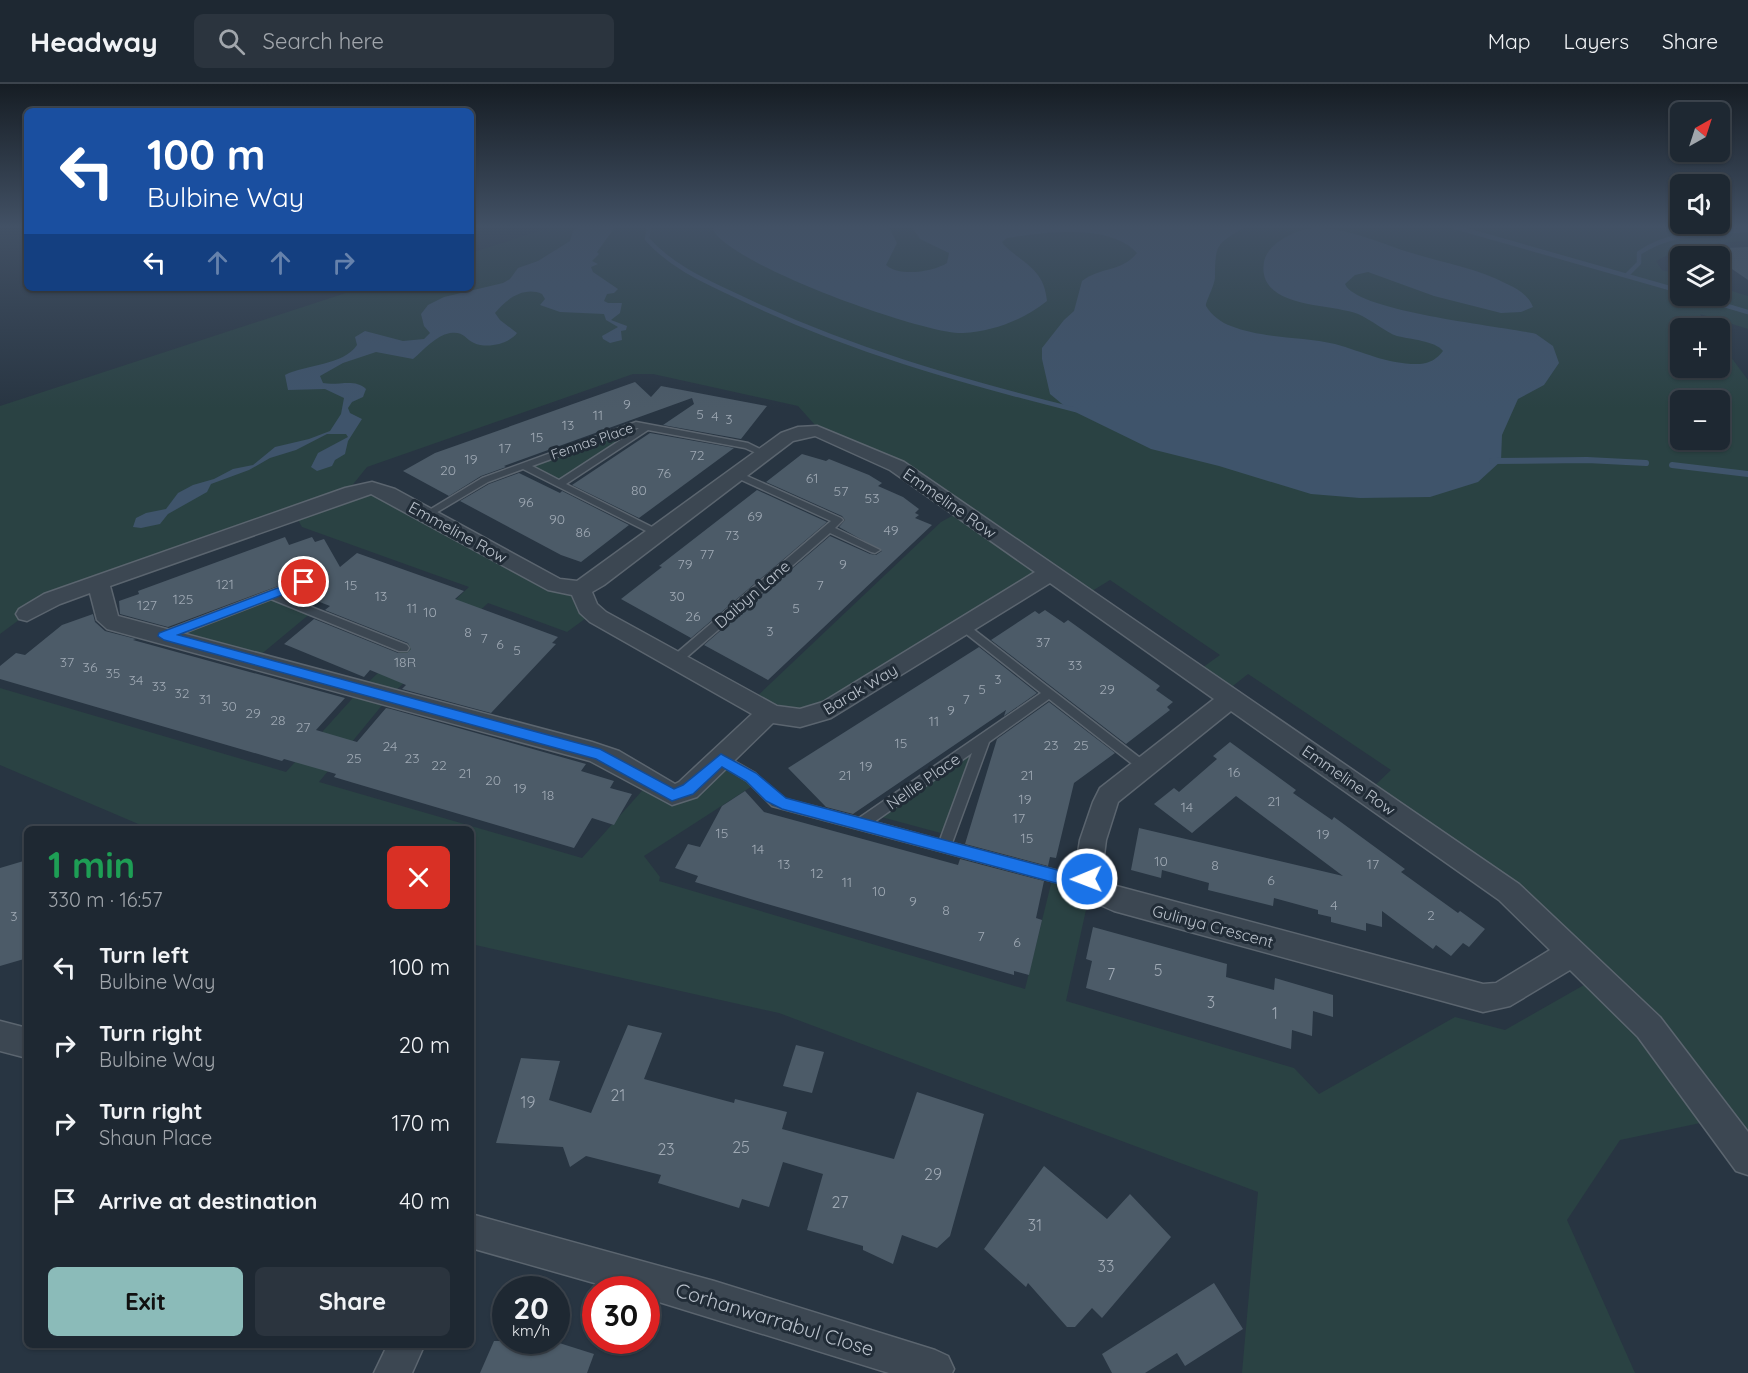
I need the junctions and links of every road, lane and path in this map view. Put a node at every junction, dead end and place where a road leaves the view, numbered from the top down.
1 (648, 426) junction
2 (765, 454) junction
3 (524, 466) junction
4 (738, 475) junction
5 (559, 484) junction
6 (426, 515) junction
7 (828, 528) junction
8 (658, 534) junction
9 (875, 550) dead end
10 (1050, 573) junction
11 (98, 582) junction
12 (304, 582) dead end
13 (580, 589) junction
14 (271, 595) junction
15 (27, 614) dead end
16 (964, 626) junction
17 (164, 636) junction
18 (403, 648) dead end
19 (676, 660) junction
20 (1050, 693) junction
21 (1232, 698) junction
22 (769, 712) junction
23 (984, 738) junction
24 (721, 759) junction
25 (1144, 767) junction
26 (861, 824) junction
27 (944, 846) junction
28 (1089, 885) junction
29 (1573, 952) junction
30 (0, 1036) edge
31 (24, 1042) edge
32 (1748, 1159) edge
33 (474, 1232) edge
34 (404, 1348) edge
35 (393, 1373) edge
36 (933, 1373) edge

1 - 2 lane, Fennas Place
1 - 3 lane, Fennas Place
1 - 5 lane
2 - 4 street, Emmeline Row
2 - 10 street, Emmeline Row
3 - 5 lane, Fennas Place
3 - 6 lane, Fennas Place
4 - 7 lane
4 - 8 street, Emmeline Row
5 - 8 lane, Fennas Place
6 - 11 street, Emmeline Row
6 - 13 street, Emmeline Row
7 - 9 lane
7 - 19 lane, Daibyn Lane
8 - 13 street, Emmeline Row
10 - 16 street, Barak Way
10 - 21 street, Emmeline Row
11 - 15 street, Emmeline Row
11 - 17 street
12 - 14 lane
13 - 19 street, Barak Way
14 - 17 lane
14 - 18 lane
16 - 20 lane
16 - 22 street, Barak Way
17 - 24 street
19 - 22 street, Barak Way
20 - 23 lane, Nellie Place
20 - 25 lane
21 - 25 street
21 - 29 street, Emmeline Row
22 - 24 street
23 - 26 lane, Nellie Place
23 - 27 lane, Nellie Place
24 - 26 lane
25 - 28 street
26 - 27 lane
27 - 28 lane
28 - 29 street, Gulinya Crescent
29 - 32 street, Emmeline Row
30 - 31 street
33 - 36 street, Corhanwarrabul Close
34 - 35 street

